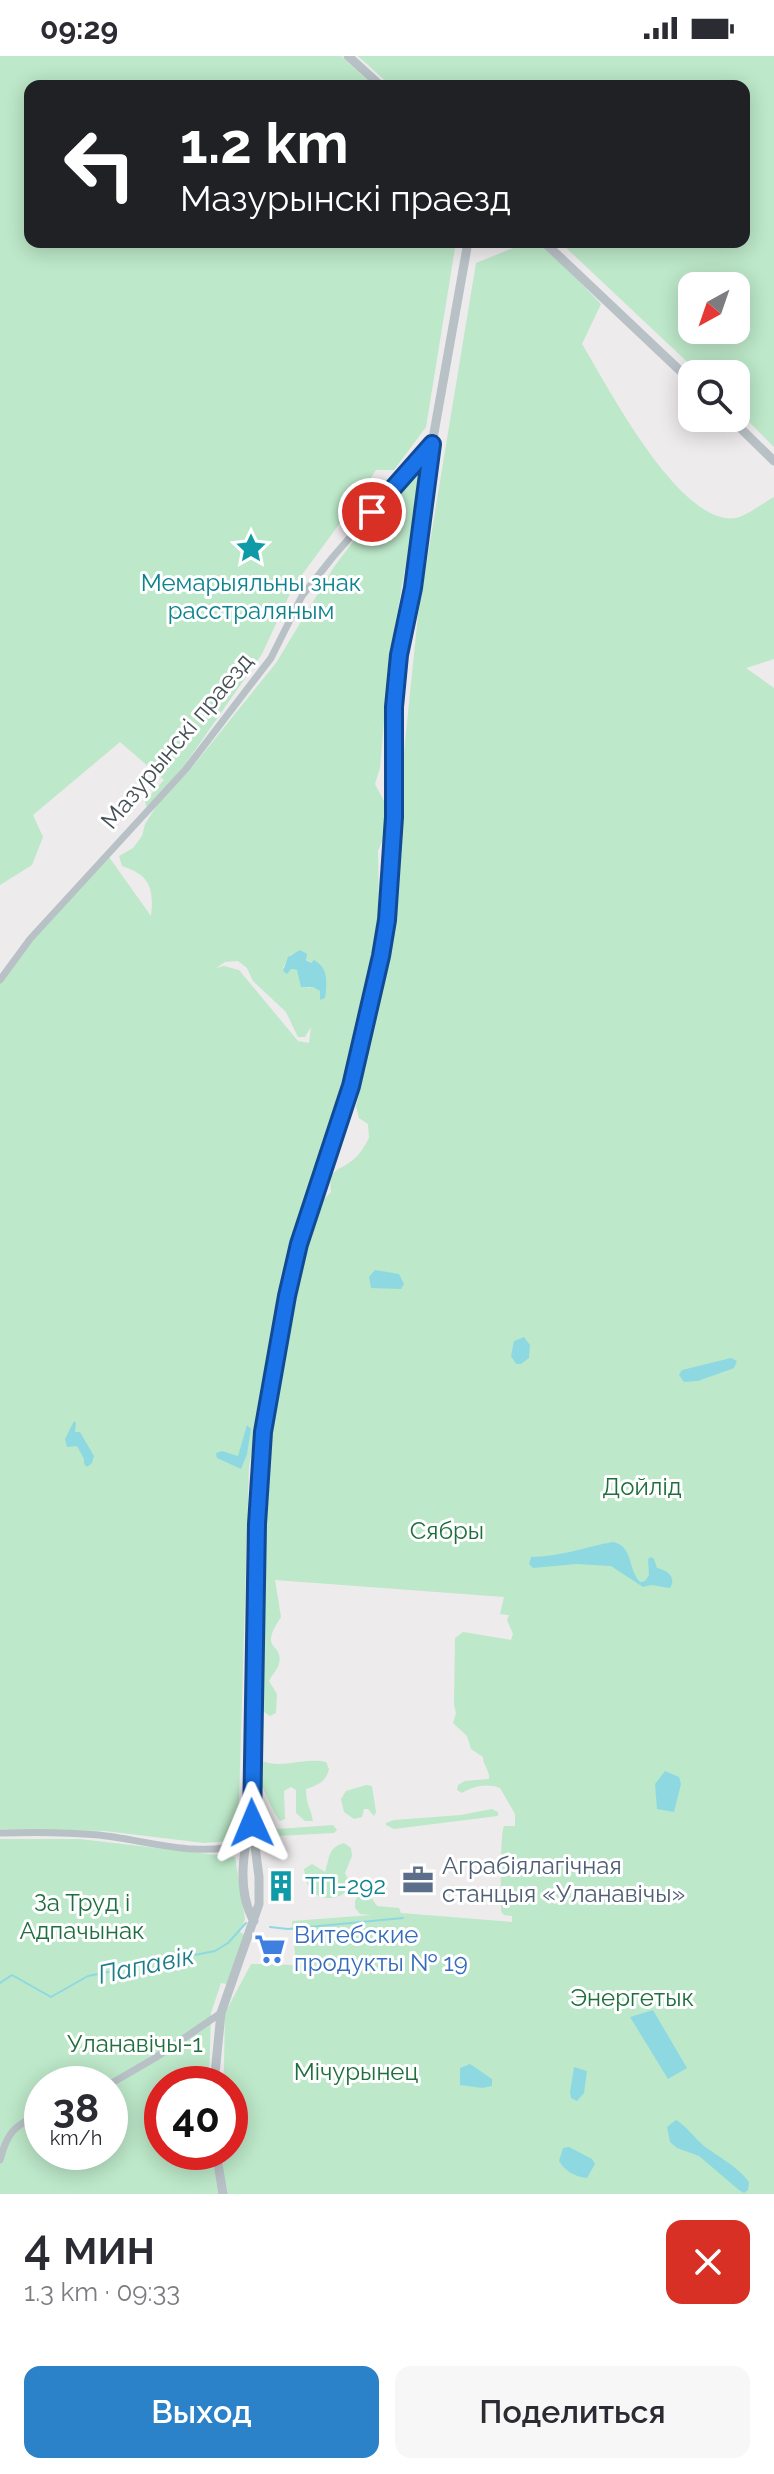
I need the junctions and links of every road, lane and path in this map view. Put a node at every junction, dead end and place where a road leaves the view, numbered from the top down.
1 (348, 56) edge
2 (374, 80) edge
3 (467, 248) edge
4 (550, 248) edge
5 (678, 369) edge
6 (744, 432) edge
7 (432, 444) junction
8 (774, 461) edge
9 (0, 980) edge
10 (0, 1833) edge
11 (250, 1843) junction
12 (254, 1921) junction
13 (221, 2013) junction
14 (216, 2066) edge
15 (128, 2072) edge
16 (24, 2122) edge
17 (0, 2160) edge
18 (219, 2170) edge
19 (223, 2194) edge

1 - 2 street
3 - 7 street
4 - 5 street
6 - 8 street
7 - 9 street, Мазурынскі праезд
7 - 11 street
10 - 11 street
11 - 12 street
11 - 12 street
12 - 13 street
13 - 14 street
13 - 15 street
16 - 17 street
18 - 19 street

